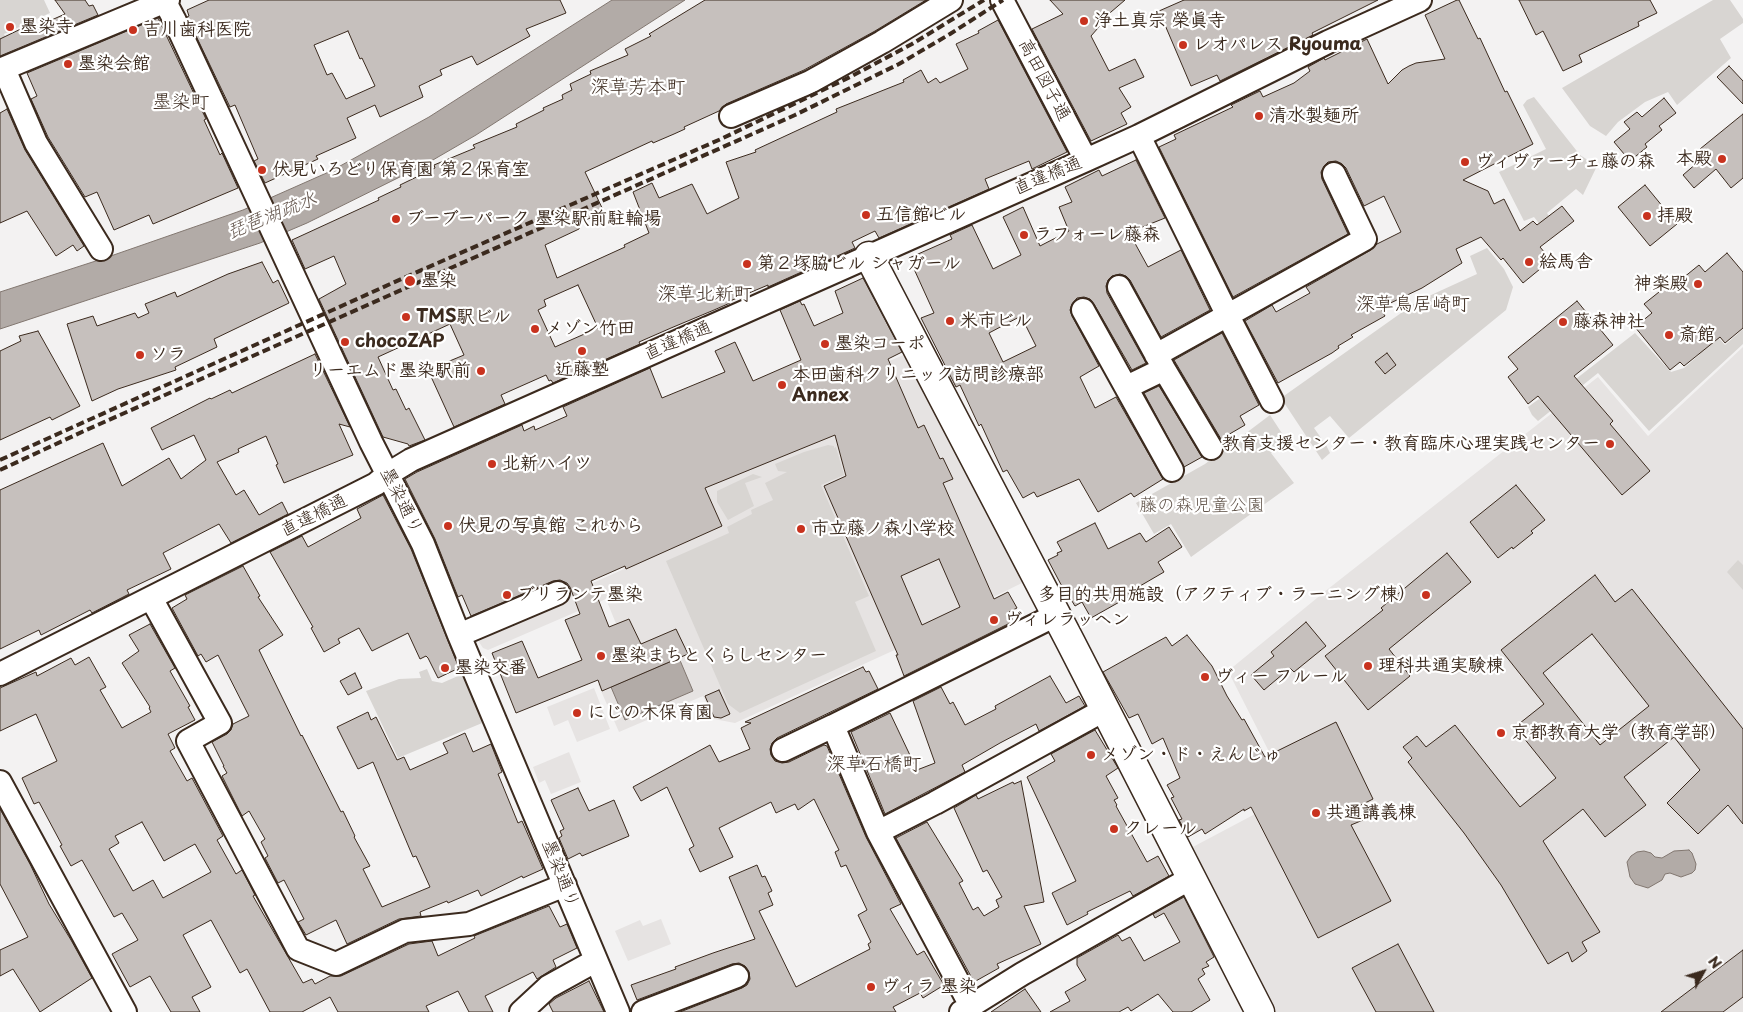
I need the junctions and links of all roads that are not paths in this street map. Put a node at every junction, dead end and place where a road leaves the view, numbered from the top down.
1 (166, 0) edge
2 (951, 0) edge
3 (1002, 0) edge
4 (1420, 0) edge
5 (2, 70) edge
6 (731, 116) dead end
7 (1139, 136) junction
8 (1086, 160) junction
9 (1334, 174) dead end
10 (100, 249) dead end
11 (869, 256) junction
12 (1119, 287) dead end
13 (1083, 310) dead end
14 (1228, 316) junction
15 (1160, 362) junction
16 (1127, 387) junction
17 (1272, 401) dead end
18 (1211, 448) dead end
19 (1172, 470) dead end
20 (388, 474) junction
21 (558, 593) dead end
22 (151, 598) junction
23 (1056, 615) junction
24 (459, 635) junction
25 (0, 674) edge
26 (1104, 710) junction
27 (834, 726) junction
28 (783, 750) dead end
29 (0, 782) edge
30 (878, 832) junction
31 (1191, 878) junction
32 (565, 885) junction
33 (595, 960) junction
34 (737, 976) dead end
35 (966, 1009) edge
36 (125, 1012) edge
37 (521, 1012) edge
38 (618, 1012) edge
39 (643, 1012) edge
40 (1260, 1012) edge

1 - 5 street
1 - 20 street, 墨染通り
2 - 6 street
3 - 8 street, 高田図子通
4 - 7 street, 直違橋通
5 - 10 street
7 - 8 street, 直違橋通
7 - 14 street
8 - 11 street, 直違橋通
9 - 14 street
11 - 20 street, 直違橋通
11 - 23 street
12 - 15 street
13 - 16 street
14 - 15 street
14 - 17 street
15 - 16 street
15 - 18 street
16 - 19 street
20 - 22 street, 直違橋通
20 - 24 street, 墨染通り
21 - 24 street
22 - 25 street, 直違橋通
22 - 32 street
23 - 26 street
23 - 27 street
24 - 32 street, 墨染通り
26 - 30 street
26 - 31 street
27 - 28 street
27 - 30 street
29 - 36 street
30 - 35 street
31 - 35 street
31 - 40 street
32 - 33 street, 墨染通り
33 - 37 street
33 - 38 street, 墨染通り
34 - 39 street

